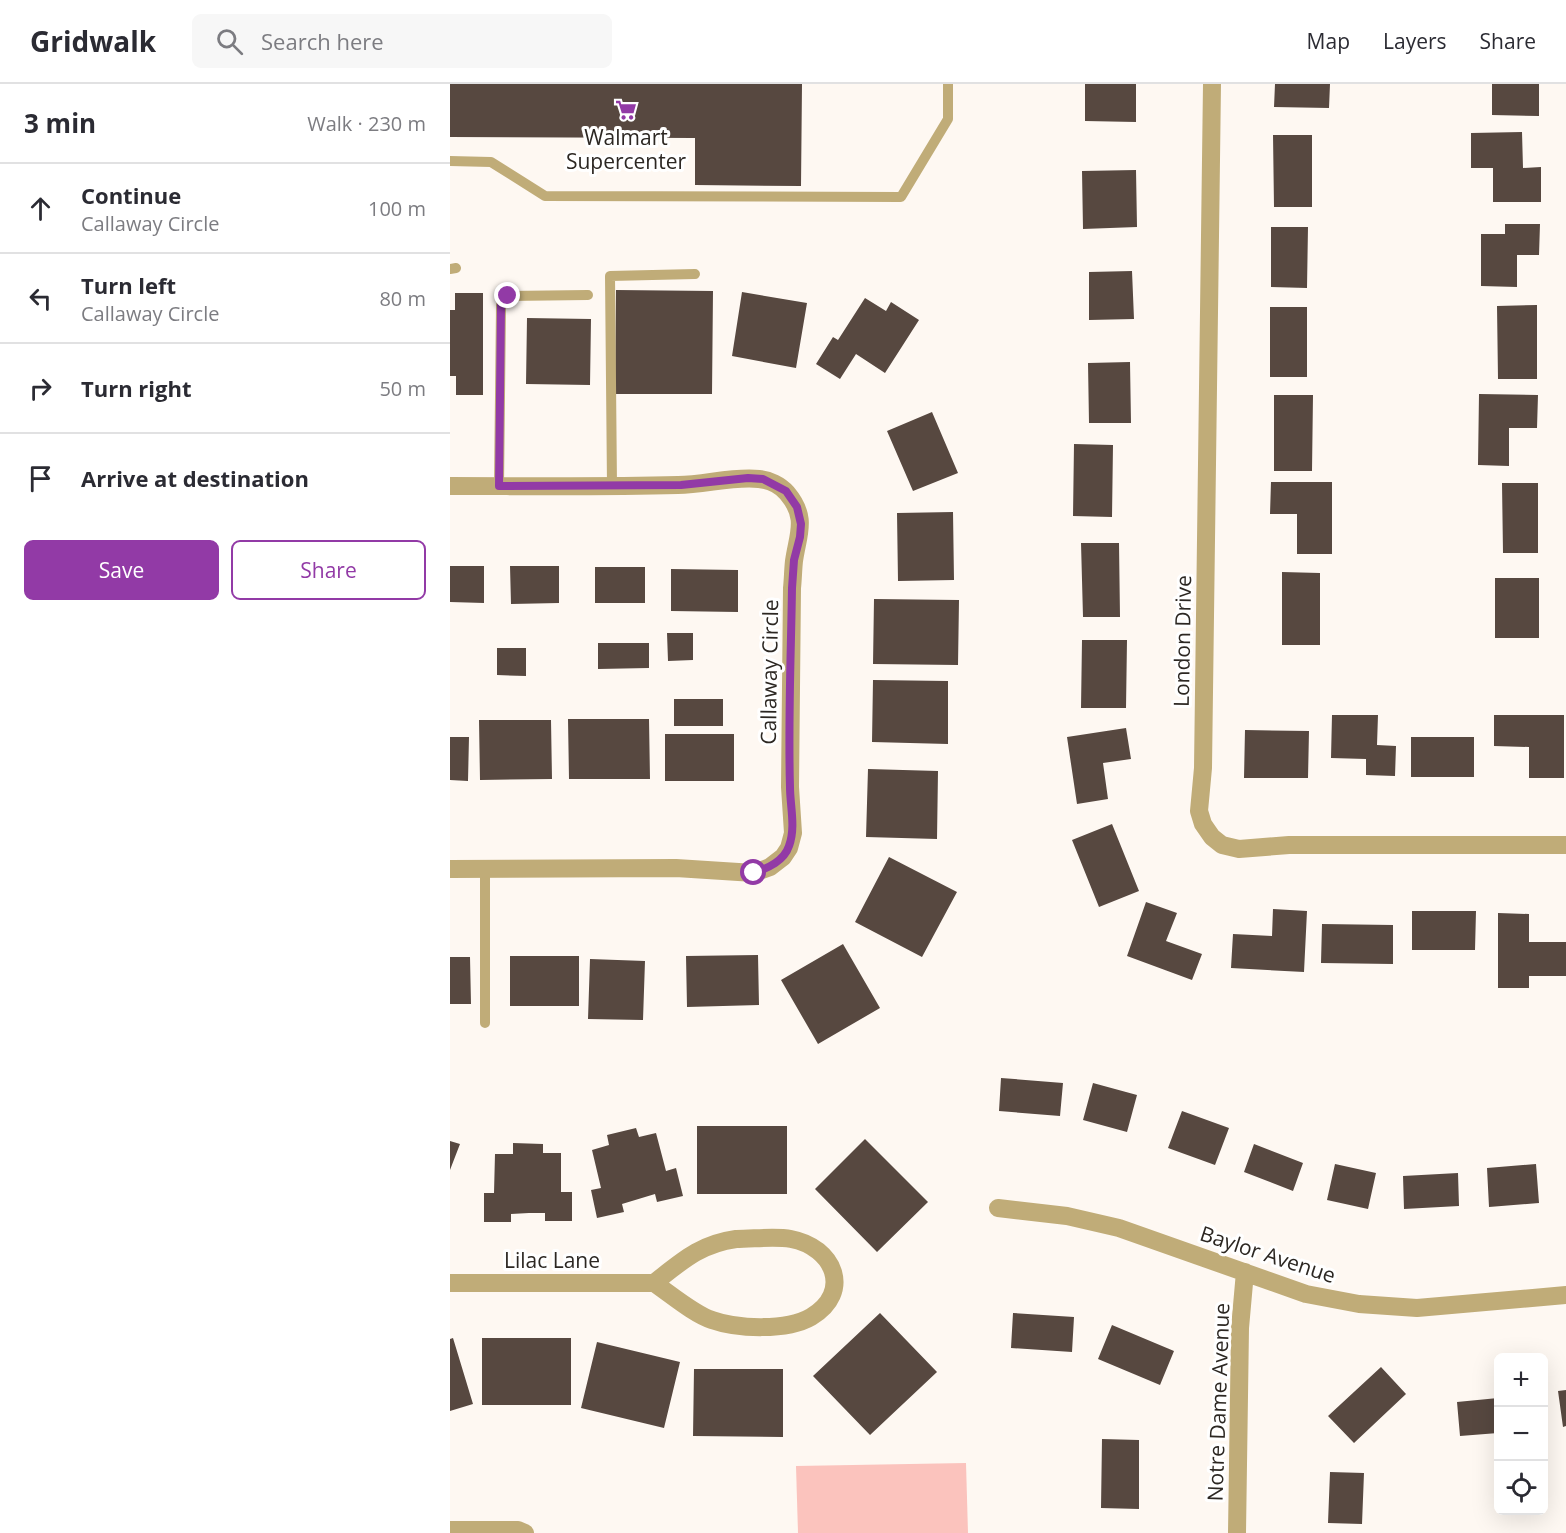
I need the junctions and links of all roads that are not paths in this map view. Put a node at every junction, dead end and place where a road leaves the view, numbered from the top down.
1 (948, 84) edge
2 (1212, 84) edge
3 (450, 161) edge
4 (695, 274) dead end
5 (588, 295) dead end
6 (450, 486) edge
7 (499, 486) junction
8 (612, 486) junction
9 (1566, 845) edge
10 (450, 869) edge
11 (485, 869) junction
12 (485, 1023) dead end
13 (998, 1208) dead end
14 (1245, 1272) junction
15 (654, 1282) junction
16 (450, 1283) edge
17 (1566, 1295) edge
18 (450, 1530) edge
19 (525, 1533) edge
20 (1237, 1533) edge

1 - 3 lane
2 - 9 street, London Drive
4 - 8 lane
5 - 7 lane
6 - 7 street, Callaway Circle
7 - 8 street, Callaway Circle
8 - 11 street, Callaway Circle
10 - 11 street, Callaway Circle
11 - 12 lane
13 - 14 street, Baylor Avenue
14 - 17 street, Baylor Avenue
14 - 20 street, Notre Dame Avenue
15 - 15 street
15 - 16 street, Lilac Lane
18 - 19 street

